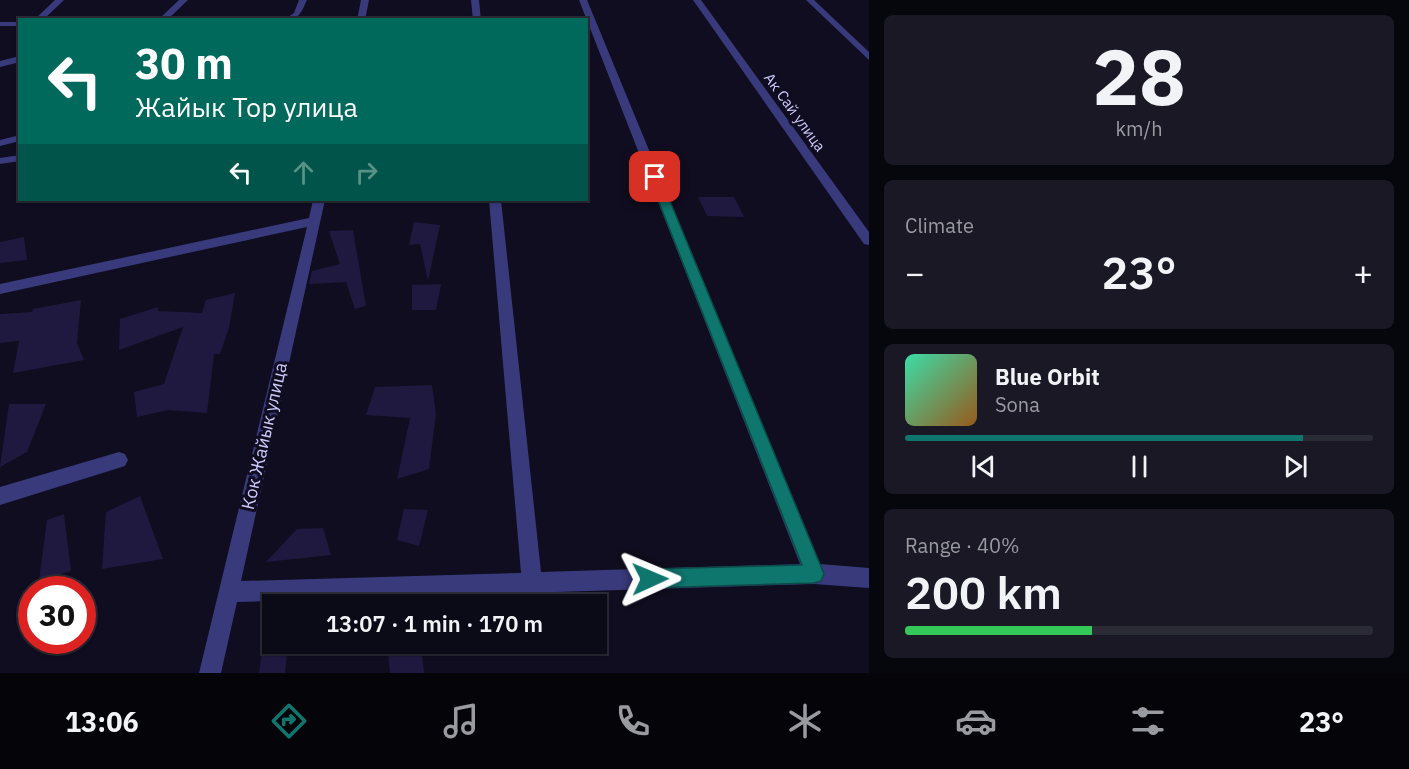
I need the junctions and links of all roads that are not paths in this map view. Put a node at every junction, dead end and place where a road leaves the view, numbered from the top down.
1 (60, 0) edge
2 (184, 0) edge
3 (303, 0) edge
4 (365, 0) edge
5 (475, 0) edge
6 (584, 0) edge
7 (697, 0) edge
8 (810, 0) edge
9 (40, 18) edge
10 (164, 18) edge
11 (291, 18) edge
12 (361, 18) edge
13 (477, 18) edge
14 (0, 24) edge
15 (18, 24) edge
16 (869, 57) edge
17 (18, 60) edge
18 (0, 64) edge
19 (18, 138) edge
20 (0, 143) edge
21 (18, 158) edge
22 (0, 161) edge
23 (319, 201) edge
24 (495, 201) edge
25 (314, 221) junction
26 (869, 241) edge
27 (0, 289) edge
28 (119, 460) dead end
29 (0, 496) edge
30 (814, 574) junction
31 (869, 578) edge
32 (532, 582) junction
33 (228, 592) junction
34 (210, 673) edge

1 - 9 street
2 - 10 street
3 - 11 street
4 - 12 street
5 - 13 street
6 - 30 street
7 - 26 street, Ак Сай улица
8 - 16 street
14 - 15 street
17 - 18 street
19 - 20 street
21 - 22 street
23 - 25 street, Кок Жайык улица
24 - 32 street
25 - 27 street
25 - 33 street, Кок Жайык улица
28 - 29 street
30 - 31 street
30 - 32 street
32 - 33 street
33 - 34 street, Кок Жайык улица

